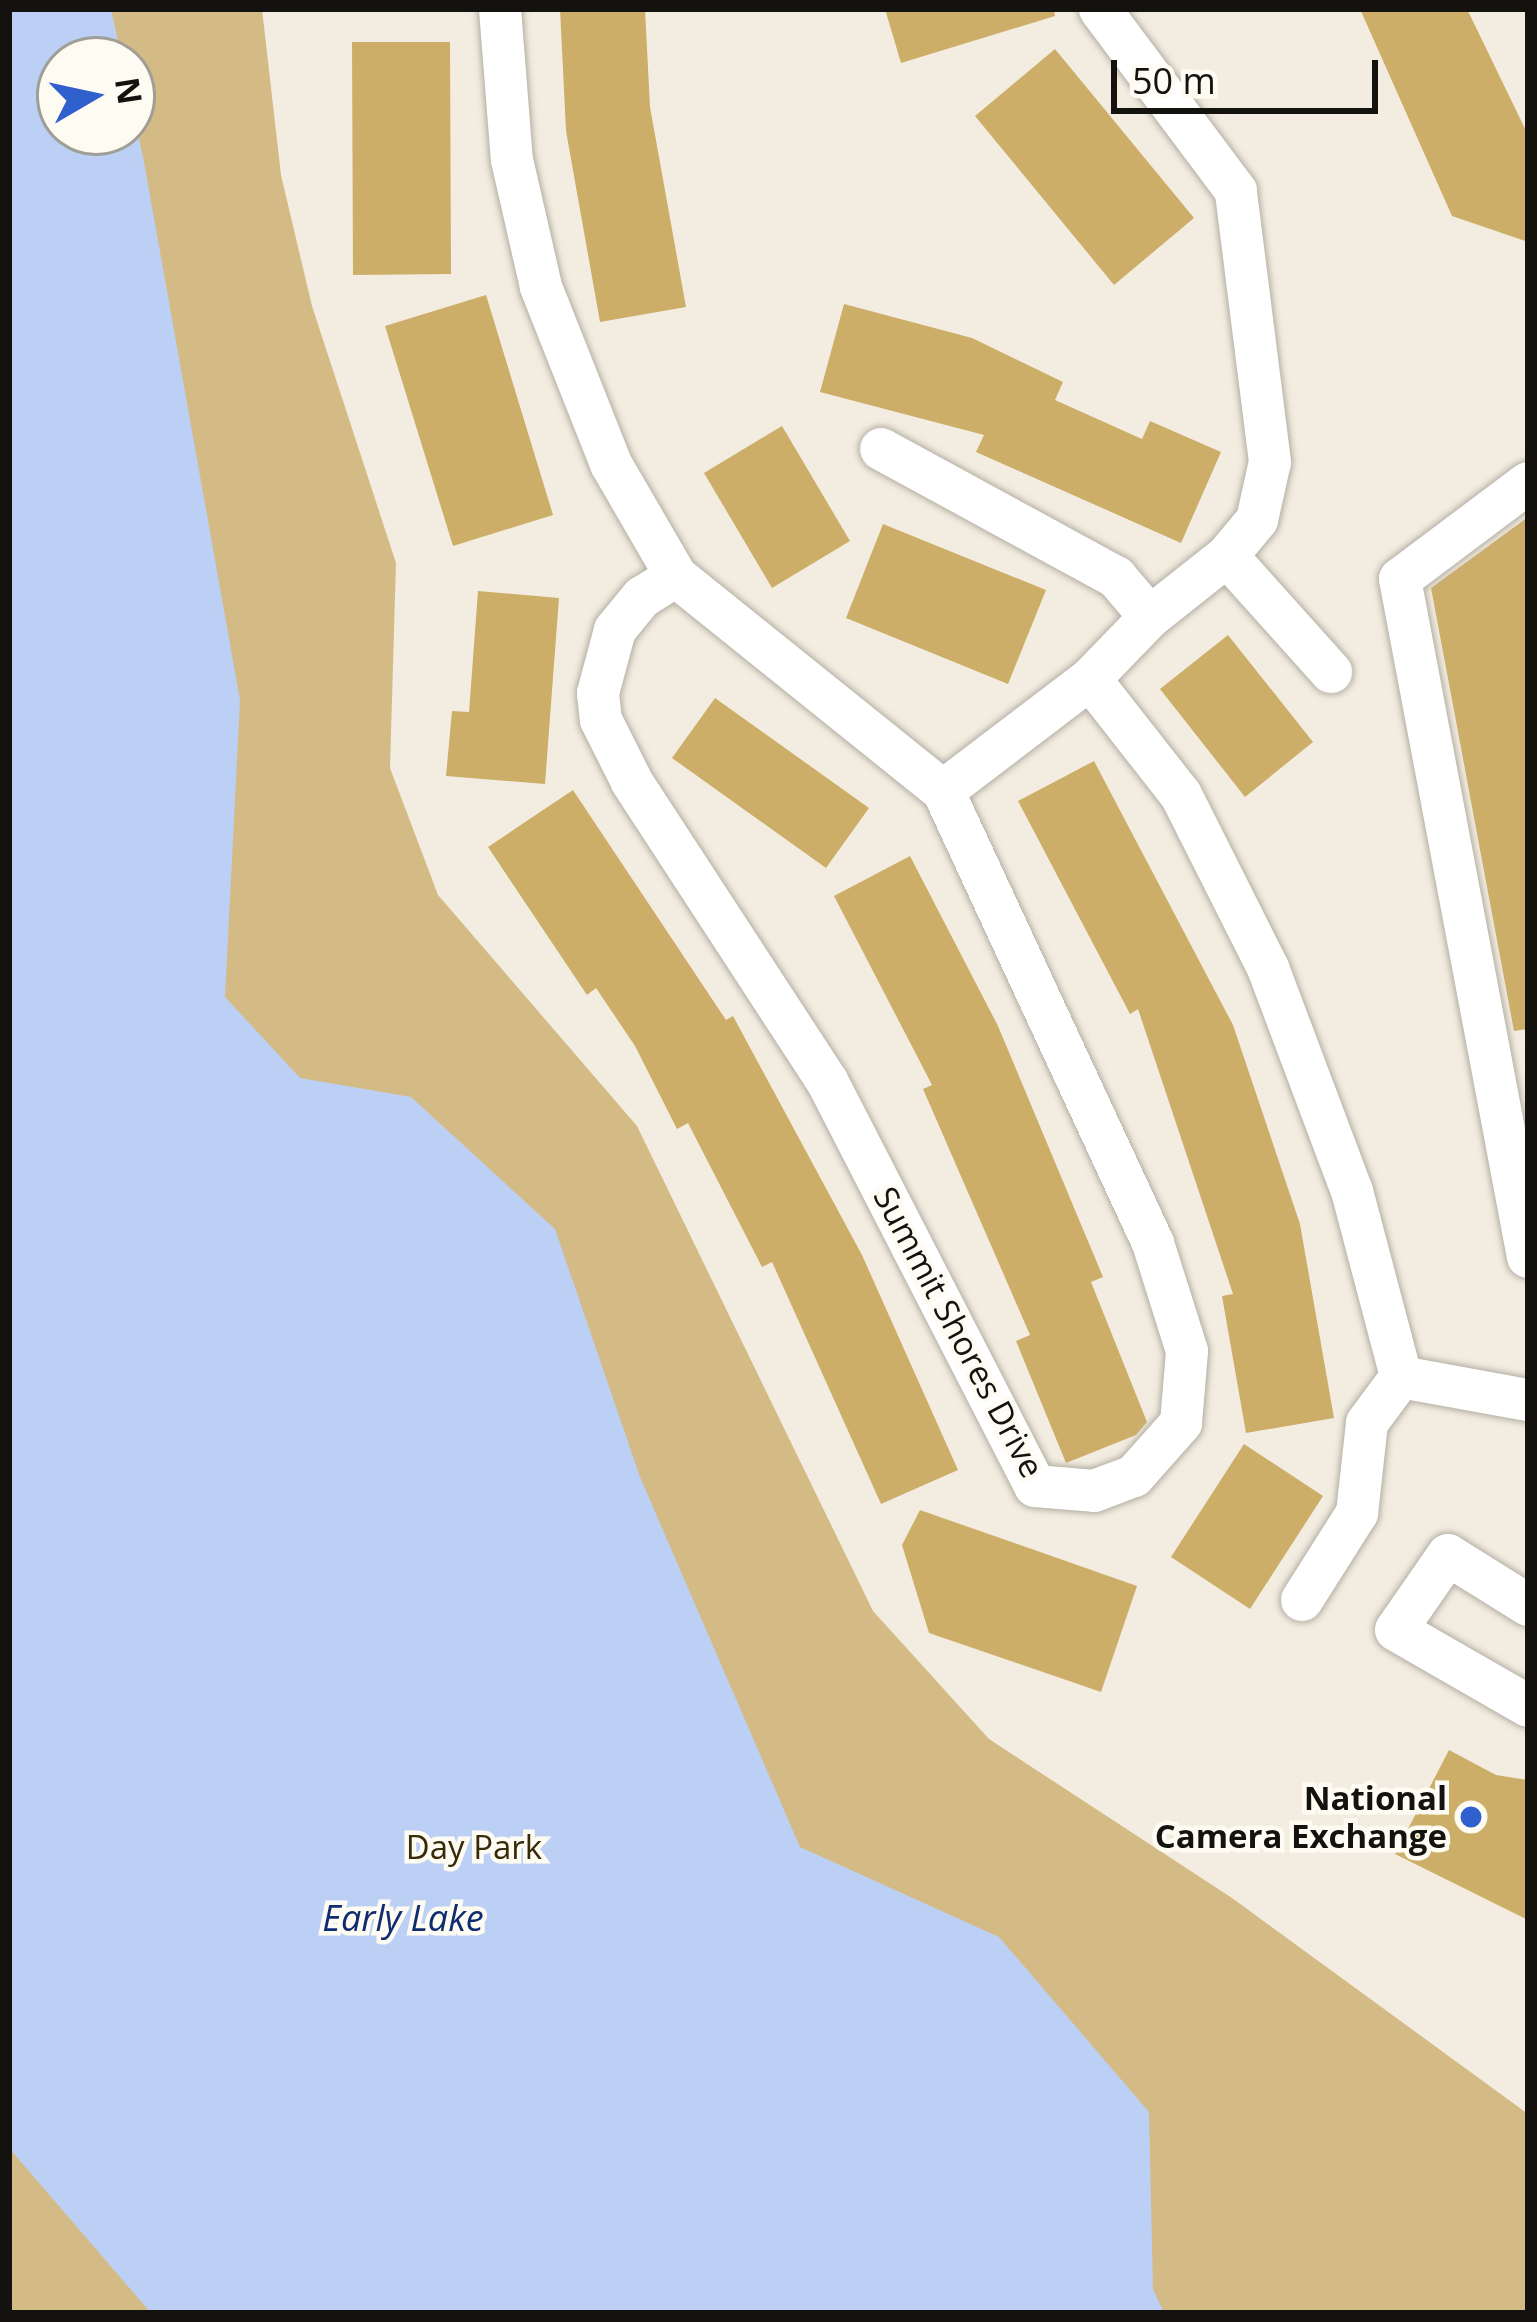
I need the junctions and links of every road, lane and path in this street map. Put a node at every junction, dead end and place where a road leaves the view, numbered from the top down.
1 (500, 9) edge
2 (1100, 9) edge
3 (1126, 28) edge
4 (881, 449) dead end
5 (1528, 482) edge
6 (1227, 556) junction
7 (676, 576) junction
8 (1150, 617) junction
9 (1331, 672) dead end
10 (1090, 679) junction
11 (943, 791) junction
12 (1528, 1257) edge
13 (1401, 1377) junction
14 (1528, 1400) edge
15 (1302, 1600) dead end
16 (1528, 1605) edge
17 (1528, 1706) edge

1 - 7 street, Summit Shores Drive
2 - 3 street
3 - 6 street
4 - 8 street
5 - 12 street
6 - 8 street
6 - 9 street
7 - 11 street, Summit Shores Drive
7 - 11 street, Summit Shores Drive
8 - 10 street
10 - 11 street
10 - 13 street
13 - 14 street
13 - 15 street
16 - 17 street

